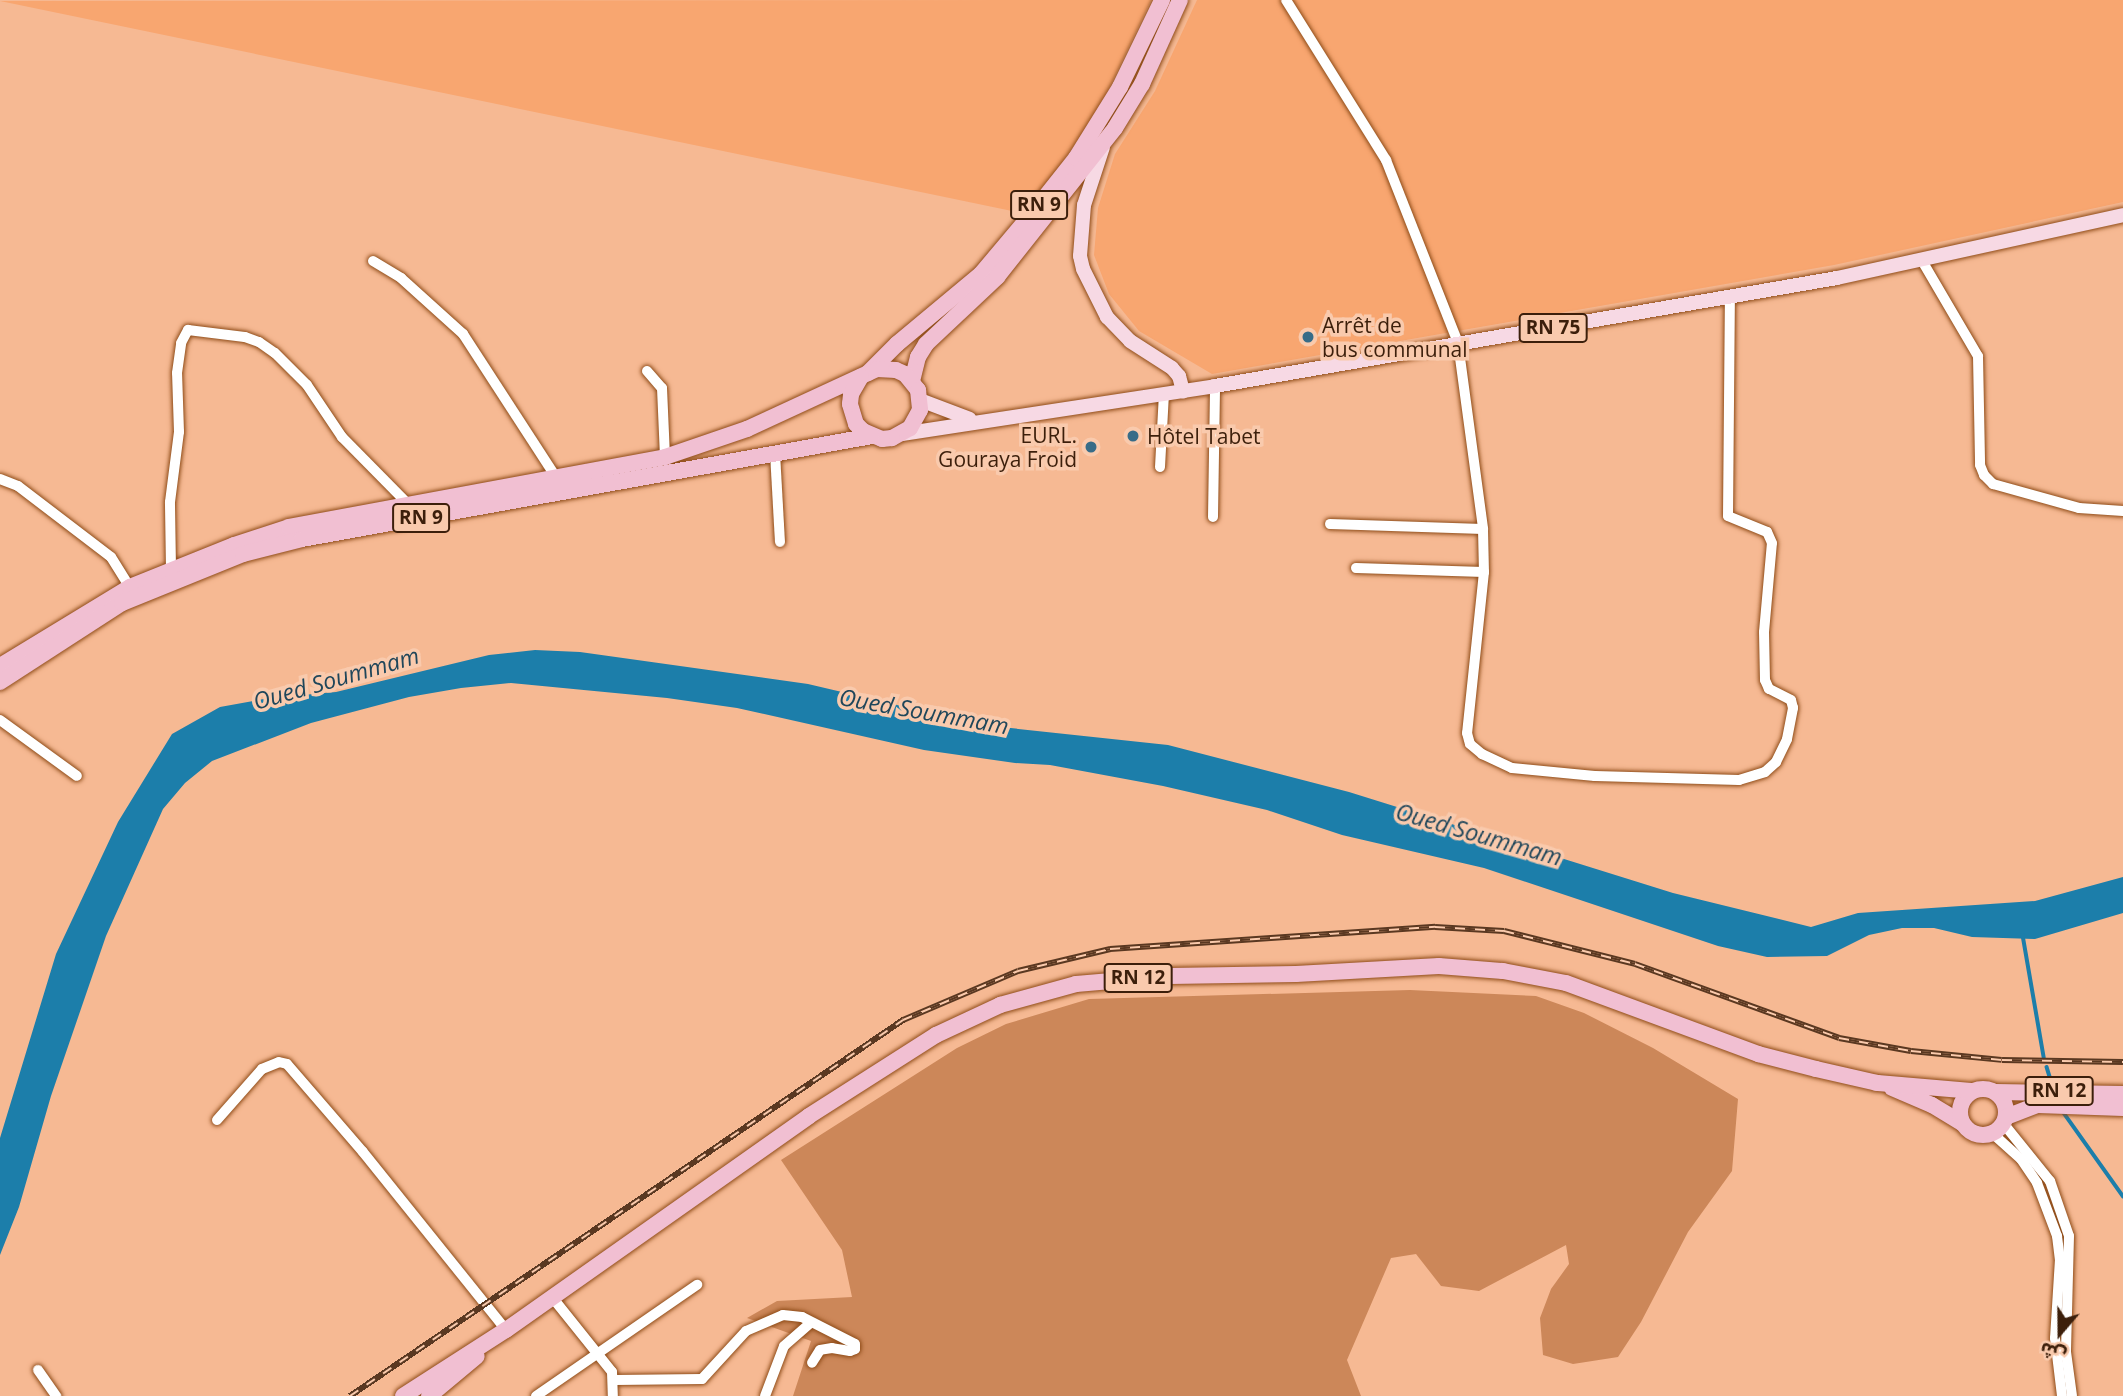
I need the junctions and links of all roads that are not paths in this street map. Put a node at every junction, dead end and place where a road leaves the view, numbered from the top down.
1 (1162, 0) edge
2 (1181, 0) edge
3 (1286, 0) edge
4 (1104, 143) junction
5 (2123, 215) edge
6 (1921, 259) junction
7 (373, 261) dead end
8 (1730, 296) junction
9 (1458, 343) junction
10 (647, 371) dead end
11 (864, 375) junction
12 (912, 381) junction
13 (1215, 386) junction
14 (1183, 391) junction
15 (1164, 394) junction
16 (920, 400) junction
17 (978, 421) junction
18 (902, 435) junction
19 (872, 436) junction
20 (775, 453) junction
21 (665, 457) junction
22 (1160, 467) dead end
23 (0, 479) edge
24 (557, 479) junction
25 (409, 505) junction
26 (2123, 511) edge
27 (1213, 517) dead end
28 (1330, 524) dead end
29 (1483, 529) junction
30 (780, 542) dead end
31 (1356, 568) dead end
32 (171, 569) junction
33 (1484, 572) junction
34 (130, 587) junction
35 (0, 666) edge
36 (0, 682) edge
37 (0, 720) edge
38 (77, 776) dead end
39 (1877, 1083) junction
40 (1972, 1091) junction
41 (1995, 1092) junction
42 (2123, 1094) edge
43 (2123, 1108) edge
44 (216, 1120) dead end
45 (1962, 1123) junction
46 (2000, 1124) junction
47 (697, 1285) dead end
48 (552, 1297) junction
49 (810, 1324) junction
50 (506, 1330) junction
51 (487, 1343) junction
52 (598, 1352) junction
53 (812, 1363) dead end
54 (38, 1370) dead end
55 (615, 1380) junction
56 (56, 1396) edge
57 (403, 1396) edge
58 (429, 1396) edge
59 (537, 1396) edge
60 (613, 1396) edge
61 (765, 1396) edge
62 (2062, 1396) edge
63 (2072, 1396) edge

1 - 11 highway, RN 9
2 - 4 highway, RN 9
3 - 9 street
4 - 12 highway, RN 9
4 - 14 main road
5 - 6 main road, RN 75
6 - 8 main road, RN 75
6 - 26 street
7 - 24 street
8 - 9 main road, RN 75
8 - 33 street
9 - 13 main road, RN 75
9 - 29 street
10 - 21 street
11 - 12 highway
11 - 19 highway
11 - 21 highway, RN 9
12 - 16 highway
13 - 14 main road, RN 75
13 - 27 street
14 - 15 main road, RN 75
15 - 17 main road, RN 75
15 - 22 street
16 - 17 main road, RN 75
16 - 18 highway
17 - 18 main road, RN 75
18 - 19 highway
19 - 20 highway, RN 9
20 - 30 street
20 - 36 highway, RN 9
21 - 24 highway, RN 9
23 - 34 street
24 - 25 highway, RN 9
25 - 32 highway, RN 9
25 - 32 street
28 - 29 street
29 - 33 street
31 - 33 street
32 - 34 highway, RN 9
34 - 35 highway, RN 9
37 - 38 street
39 - 40 highway, RN 12
39 - 45 highway, RN 12
39 - 48 highway, RN 12
40 - 41 highway
40 - 45 highway
41 - 42 highway, RN 12
41 - 46 highway
43 - 46 highway, RN 12
44 - 50 street
45 - 46 highway
46 - 62 street
46 - 63 street
47 - 52 street
48 - 50 highway, RN 12
48 - 52 street
49 - 53 street
49 - 55 street
49 - 61 street
50 - 51 highway, RN 12
51 - 57 highway, RN 12
51 - 58 highway, RN 12
52 - 55 street
52 - 59 street
54 - 56 street
55 - 60 street

